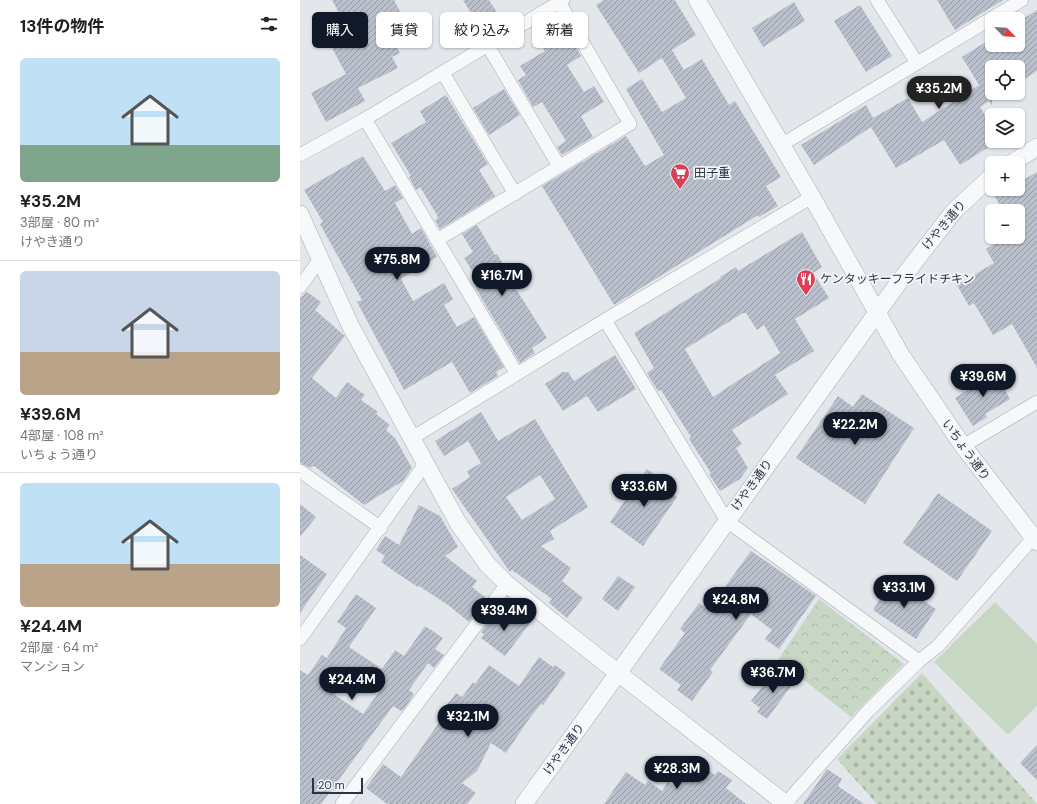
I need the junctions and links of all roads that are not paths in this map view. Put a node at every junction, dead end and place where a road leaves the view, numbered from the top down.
1 (697, 0) edge
2 (877, 0) edge
3 (1022, 0) edge
4 (560, 1) edge
5 (524, 24) edge
6 (485, 48) edge
7 (489, 48) edge
8 (917, 63) junction
9 (444, 73) junction
10 (365, 119) junction
11 (781, 144) junction
12 (1037, 147) edge
13 (300, 155) edge
14 (1023, 156) edge
15 (559, 166) junction
16 (985, 182) edge
17 (515, 194) junction
18 (812, 197) junction
19 (300, 214) edge
20 (437, 240) junction
21 (320, 259) junction
22 (300, 287) edge
23 (876, 312) junction
24 (605, 320) junction
25 (516, 374) junction
26 (1037, 402) edge
27 (412, 438) junction
28 (963, 446) junction
29 (425, 464) junction
30 (300, 470) edge
31 (726, 522) junction
32 (381, 528) junction
33 (1035, 540) edge
34 (507, 584) junction
35 (300, 639) edge
36 (919, 661) junction
37 (618, 674) junction
38 (342, 804) edge
39 (524, 804) edge
40 (786, 804) edge

1 - 11 street, いちょう通り
2 - 8 street
3 - 8 street
4 - 5 street
4 - 15 street
6 - 9 street
7 - 15 street
8 - 11 street
9 - 10 street
9 - 17 street
10 - 13 street
10 - 20 street
11 - 18 street, いちょう通り
12 - 14 street
15 - 17 street
16 - 23 street, けやき通り
17 - 20 street
18 - 23 street, いちょう通り
18 - 24 street
19 - 21 street
20 - 25 street
21 - 22 street
21 - 27 street
23 - 28 street, いちょう通り
23 - 31 street, けやき通り
24 - 25 street
24 - 31 street
25 - 27 street
26 - 28 street
27 - 29 street
28 - 33 street, いちょう通り
29 - 32 street
29 - 34 street
30 - 32 street
31 - 36 street
31 - 37 street, けやき通り
32 - 35 street
33 - 36 street
34 - 37 street
34 - 38 street
36 - 40 street
37 - 39 street, けやき通り
37 - 40 street

